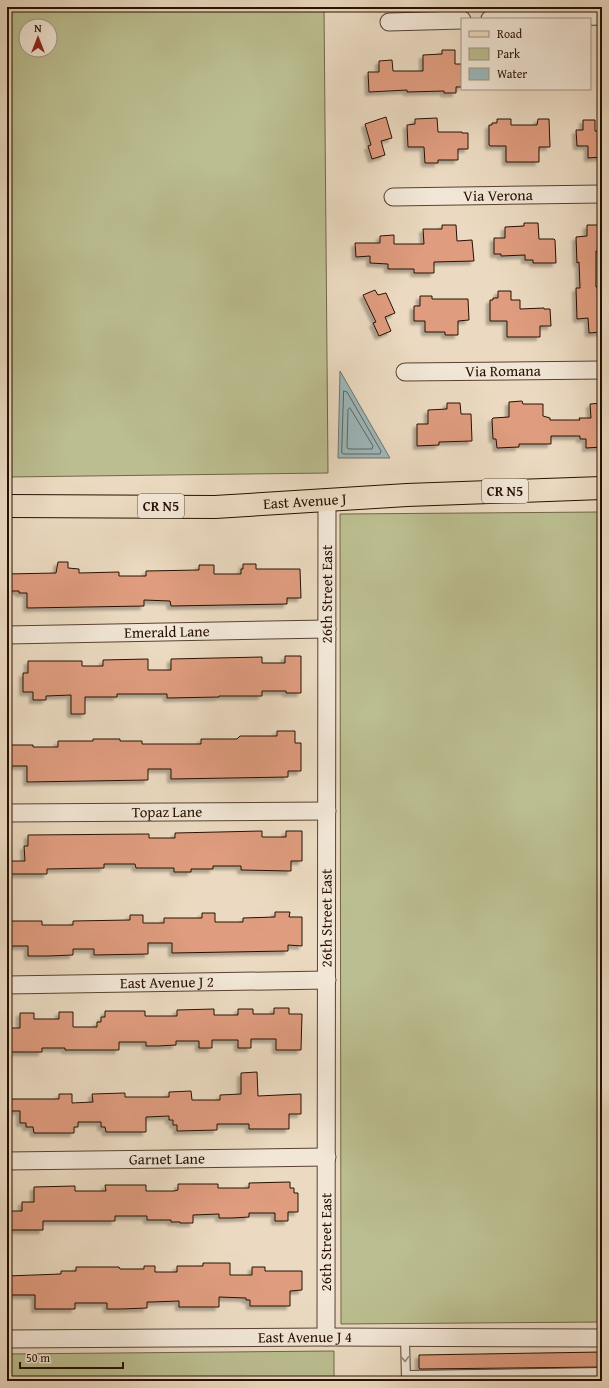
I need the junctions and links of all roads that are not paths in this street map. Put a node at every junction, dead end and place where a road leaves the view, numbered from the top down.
1 (602, 16) edge
2 (527, 18) edge
3 (461, 20) edge
4 (389, 22) dead end
5 (602, 194) edge
6 (393, 197) dead end
7 (602, 370) edge
8 (405, 372) dead end
9 (602, 488) edge
10 (328, 500) junction
11 (7, 506) edge
12 (327, 629) junction
13 (7, 635) edge
14 (327, 811) junction
15 (7, 813) edge
16 (327, 980) junction
17 (7, 985) edge
18 (327, 1157) junction
19 (7, 1161) edge
20 (326, 1336) junction
21 (405, 1337) junction
22 (602, 1338) edge
23 (7, 1339) edge
24 (602, 1372) edge
25 (406, 1378) edge

1 - 2 street
3 - 4 street
5 - 6 street, Via Verona
7 - 8 street, Via Romana
9 - 10 main road, East Avenue J / CR N5
10 - 11 main road, East Avenue J / CR N5
10 - 12 street, 26th Street East
12 - 13 street, Emerald Lane
12 - 14 street, 26th Street East
14 - 15 street, Topaz Lane
14 - 16 street, 26th Street East
16 - 17 street, East Avenue J 2
16 - 18 street, 26th Street East
18 - 19 street, Garnet Lane
18 - 20 street, 26th Street East
20 - 21 street, East Avenue J 4
20 - 23 street, East Avenue J 4
21 - 22 street, East Avenue J 4
21 -> 25 lane
24 - 25 lane

